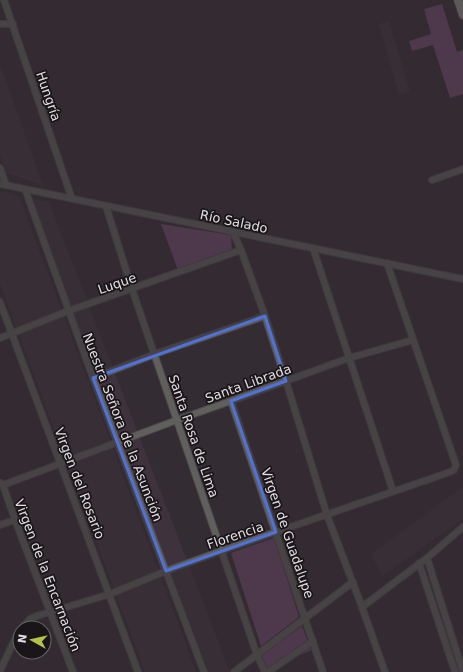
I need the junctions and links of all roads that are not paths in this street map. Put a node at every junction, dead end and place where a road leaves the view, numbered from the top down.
1 (4, 0) edge
2 (458, 0) edge
3 (463, 15) edge
4 (0, 24) edge
5 (13, 24) junction
6 (0, 168) edge
7 (463, 169) edge
8 (432, 180) dead end
9 (3, 184) edge
10 (25, 189) junction
11 (72, 199) junction
12 (106, 206) junction
13 (233, 232) junction
14 (313, 248) junction
15 (241, 250) junction
16 (387, 263) junction
17 (463, 279) edge
18 (132, 289) junction
19 (0, 302) edge
20 (68, 311) junction
21 (265, 316) junction
22 (11, 333) junction
23 (0, 338) edge
24 (413, 340) junction
25 (155, 354) junction
26 (349, 358) junction
27 (93, 378) junction
28 (286, 381) junction
29 (232, 401) junction
30 (177, 420) junction
31 (117, 442) junction
32 (61, 463) junction
33 (1, 483) edge
34 (393, 491) junction
35 (327, 515) junction
36 (15, 520) junction
37 (1, 523) edge
38 (463, 527) edge
39 (276, 532) junction
40 (222, 551) junction
41 (427, 558) junction
42 (418, 563) junction
43 (166, 571) junction
44 (353, 582) junction
45 (110, 594) junction
46 (362, 607) junction
47 (49, 612) junction
48 (305, 619) junction
49 (29, 620) edge
50 (313, 642) junction
51 (12, 643) edge
52 (463, 646) edge
53 (456, 649) junction
54 (448, 652) junction
55 (257, 655) junction
56 (0, 671) edge
57 (72, 672) edge
58 (138, 672) edge
59 (204, 672) edge
60 (234, 672) edge
61 (265, 672) edge
62 (268, 672) edge
63 (323, 672) edge
64 (385, 672) edge
65 (455, 672) edge
66 (463, 672) edge

1 - 5 street, Hungría
2 - 3 main road
4 - 5 street
5 - 11 street, Hungría
6 - 9 street
7 - 8 street
9 - 10 street, Río Salado
10 - 11 street, Río Salado
10 - 20 street, Nuestra Señora de la Asunción
11 - 12 street, Río Salado
12 - 13 street, Río Salado
12 - 18 street, Santa Rosa de Lima
13 - 14 street, Río Salado
13 - 15 street
14 - 16 street, Río Salado
14 - 26 street
15 - 18 street, Luque
15 - 21 street
16 - 17 street, Río Salado
16 - 24 street
18 - 20 street, Luque
18 - 25 street, Santa Rosa de Lima
19 - 22 street, Virgen del Rosario
20 - 22 street, Luque
20 - 27 street, Nuestra Señora de la Asunción
21 - 25 street
21 - 28 street
22 - 23 street, Luque
22 - 32 street, Virgen del Rosario
24 - 26 street, Santa Librada
24 - 34 street, Florencia
25 - 27 street
25 - 30 street, Santa Rosa de Lima
26 - 28 street, Santa Librada
26 - 34 street
27 - 31 street, Nuestra Señora de la Asunción
28 - 29 street, Santa Librada
28 - 35 street
29 - 30 street, Santa Librada
29 - 39 street, Virgen de Guadalupe
30 - 31 street, Santa Librada
30 - 40 street, Santa Rosa de Lima
31 - 32 street, Santa Librada
31 - 43 street, Nuestra Señora de la Asunción
32 - 33 street, Santa Librada
32 - 45 street, Virgen del Rosario
33 - 36 street, Virgen de la Encarnación
34 - 35 street, Florencia
35 - 39 street, Florencia
35 - 44 street
36 - 37 street
36 - 47 street, Virgen de la Encarnación
38 - 41 street
39 - 40 street, Florencia
39 - 48 street, Virgen de Guadalupe
40 - 43 street, Florencia
40 - 55 street, Santa Rosa de Lima
41 - 42 street
41 - 53 street
42 - 46 street
42 - 54 street
43 - 45 street, Florencia
43 - 59 street, Nuestra Señora de la Asunción
44 - 46 street
44 - 48 street
45 - 47 street, Florencia
45 - 58 street, Virgen del Rosario
46 - 64 street
47 - 49 street, Florencia
47 - 57 street, Virgen de la Encarnación
48 - 50 street, Virgen de Guadalupe
48 - 55 street
50 - 62 street
50 - 63 street, Virgen de Guadalupe
51 - 56 street
52 - 53 street
53 - 54 street
53 - 66 street
54 - 65 street
55 - 60 street
55 - 61 street, Santa Rosa de Lima

